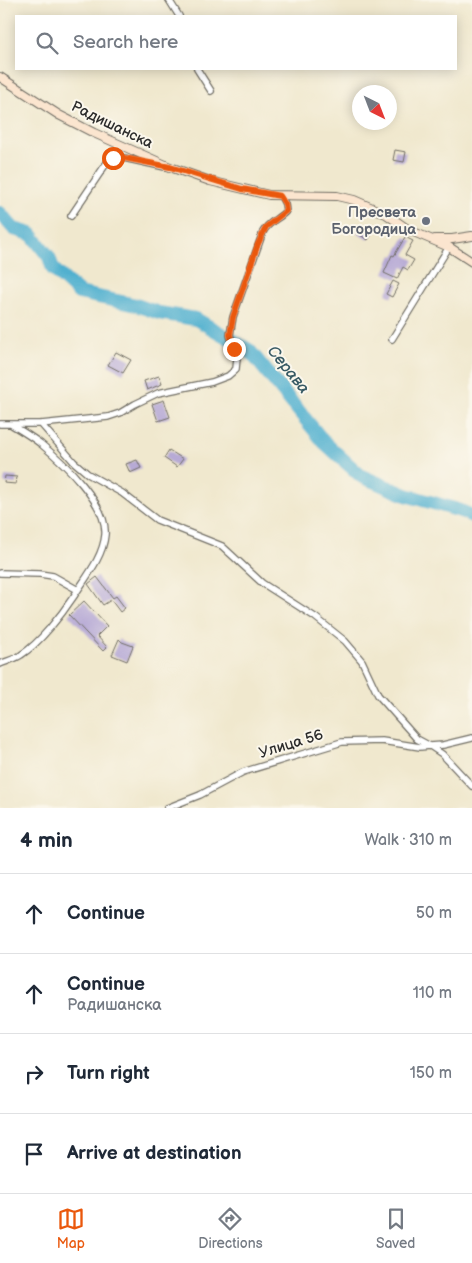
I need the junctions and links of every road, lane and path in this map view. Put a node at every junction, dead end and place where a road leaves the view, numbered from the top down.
1 (169, 0) edge
2 (178, 15) edge
3 (198, 70) edge
4 (0, 77) edge
5 (211, 91) dead end
6 (170, 167) junction
7 (280, 196) junction
8 (71, 216) dead end
9 (472, 236) edge
10 (431, 239) junction
11 (449, 247) junction
12 (472, 262) edge
13 (392, 339) dead end
14 (0, 424) edge
15 (41, 424) junction
16 (12, 425) junction
17 (0, 573) edge
18 (78, 590) junction
19 (0, 658) edge
20 (11, 659) junction
21 (0, 664) edge
22 (472, 738) edge
23 (430, 746) junction
24 (472, 786) edge
25 (167, 808) edge

1 - 2 street
3 - 5 street
4 - 6 street, Радишанска
6 - 7 street, Радишанска
6 - 8 street
7 - 10 street, Радишанска
7 - 15 street
9 - 10 street
10 - 11 street, Радишанска
11 - 12 street, Радишанска
11 - 13 street
14 - 16 street
15 - 16 street
15 - 23 street
16 - 18 street
17 - 18 street
18 - 20 street
19 - 20 street
20 - 21 street
22 - 23 street, Улица 56
23 - 24 street
23 - 25 street, Улица 56

